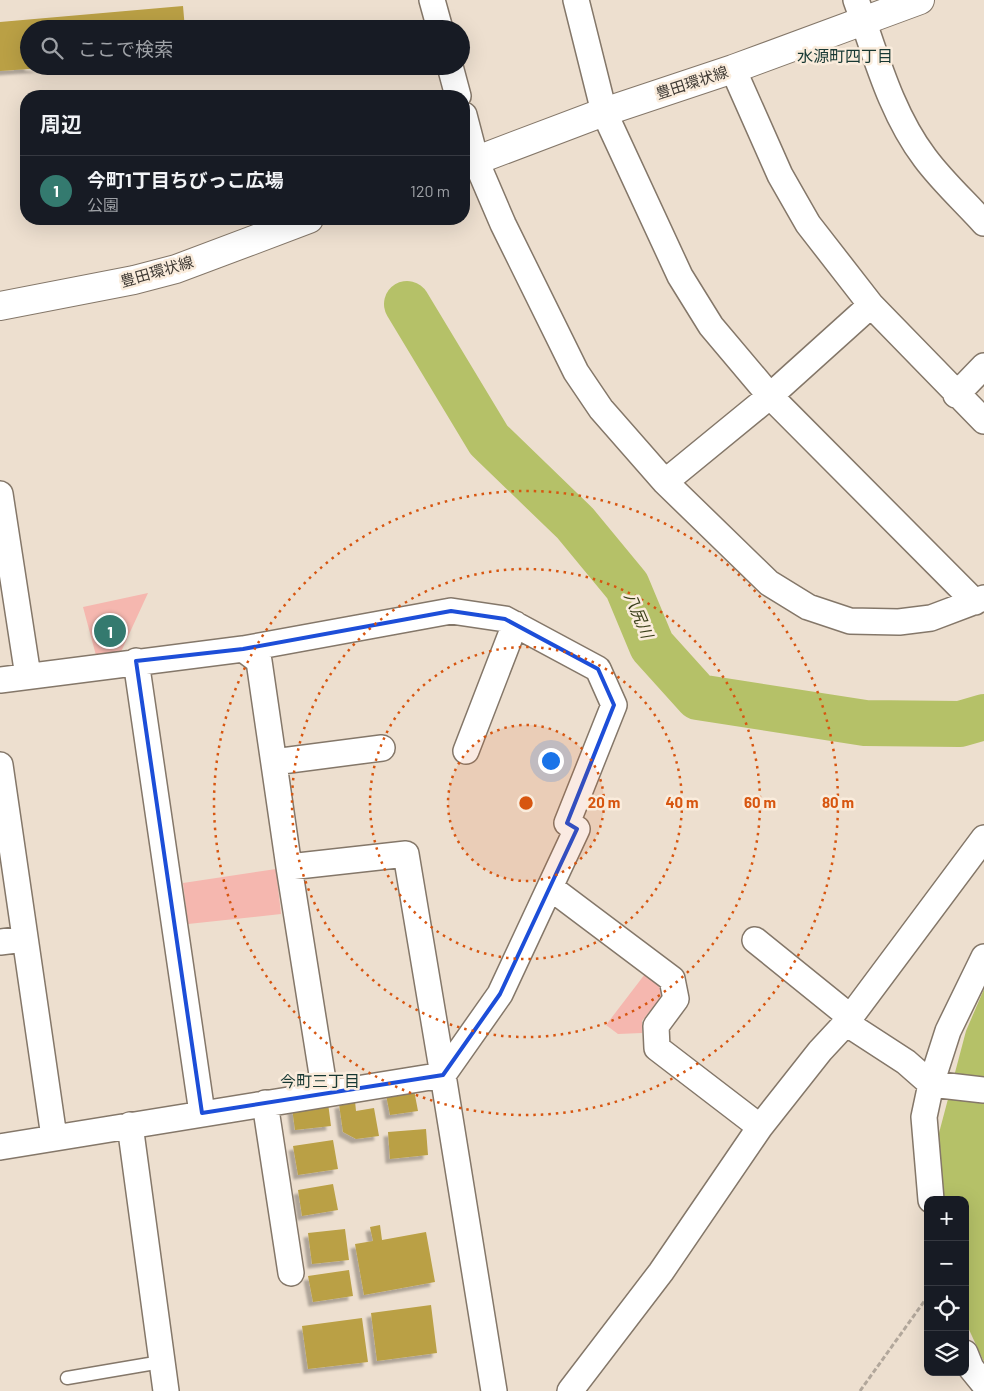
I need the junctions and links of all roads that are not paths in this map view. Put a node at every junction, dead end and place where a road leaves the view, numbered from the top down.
1 (432, 0) edge
2 (576, 0) edge
3 (920, 0) edge
4 (860, 11) edge
5 (438, 20) edge
6 (733, 69) junction
7 (452, 75) edge
8 (456, 90) edge
9 (604, 112) junction
10 (470, 163) edge
11 (984, 223) edge
12 (292, 225) edge
13 (871, 305) junction
14 (0, 306) edge
15 (984, 366) edge
16 (956, 395) junction
17 (770, 396) junction
18 (984, 421) edge
19 (665, 482) junction
20 (0, 494) edge
21 (979, 600) edge
22 (515, 624) junction
23 (243, 649) junction
24 (136, 661) junction
25 (28, 676) junction
26 (0, 680) edge
27 (382, 748) dead end
28 (466, 751) dead end
29 (274, 762) junction
30 (0, 765) edge
31 (984, 838) edge
32 (288, 867) junction
33 (551, 888) junction
34 (755, 940) dead end
35 (12, 941) edge
36 (984, 957) edge
37 (847, 1020) junction
38 (444, 1075) junction
39 (931, 1084) junction
40 (984, 1090) edge
41 (326, 1093) junction
42 (265, 1103) junction
43 (202, 1113) junction
44 (130, 1125) junction
45 (760, 1126) junction
46 (54, 1137) junction
47 (0, 1148) edge
48 (931, 1196) edge
49 (291, 1274) dead end
50 (161, 1362) junction
51 (969, 1363) edge
52 (68, 1378) dead end
53 (984, 1384) edge
54 (580, 1388) edge
55 (166, 1391) edge
56 (494, 1391) edge

1 - 5 street
2 - 9 street
3 - 4 main road, 豊田環状線
4 - 6 main road, 豊田環状線
4 - 11 street
6 - 9 main road, 豊田環状線
6 - 13 street
7 - 8 street
9 - 10 main road, 豊田環状線
9 - 17 street
10 - 19 street
12 - 14 main road, 豊田環状線
13 - 16 street
13 - 17 street
15 - 16 street
16 - 18 street
17 - 19 street
17 - 21 street
19 - 21 street
20 - 25 street
22 - 23 street
22 - 28 street
22 - 33 street
23 - 24 street
23 - 29 street
24 - 25 street
24 - 43 street
25 - 26 street
27 - 29 street
29 - 32 street
30 - 35 street
31 - 37 street
32 - 38 street
32 - 41 street
33 - 38 street
33 - 45 street
34 - 37 street
35 - 46 street
36 - 39 street
37 - 39 street
37 - 45 street
38 - 41 street
38 - 56 street
39 - 40 street
39 - 48 street
41 - 42 street
42 - 43 street
42 - 49 street
43 - 44 street
44 - 46 street
44 - 50 street
45 - 54 street
46 - 47 street
50 - 52 lane
50 - 55 street
51 - 53 street

